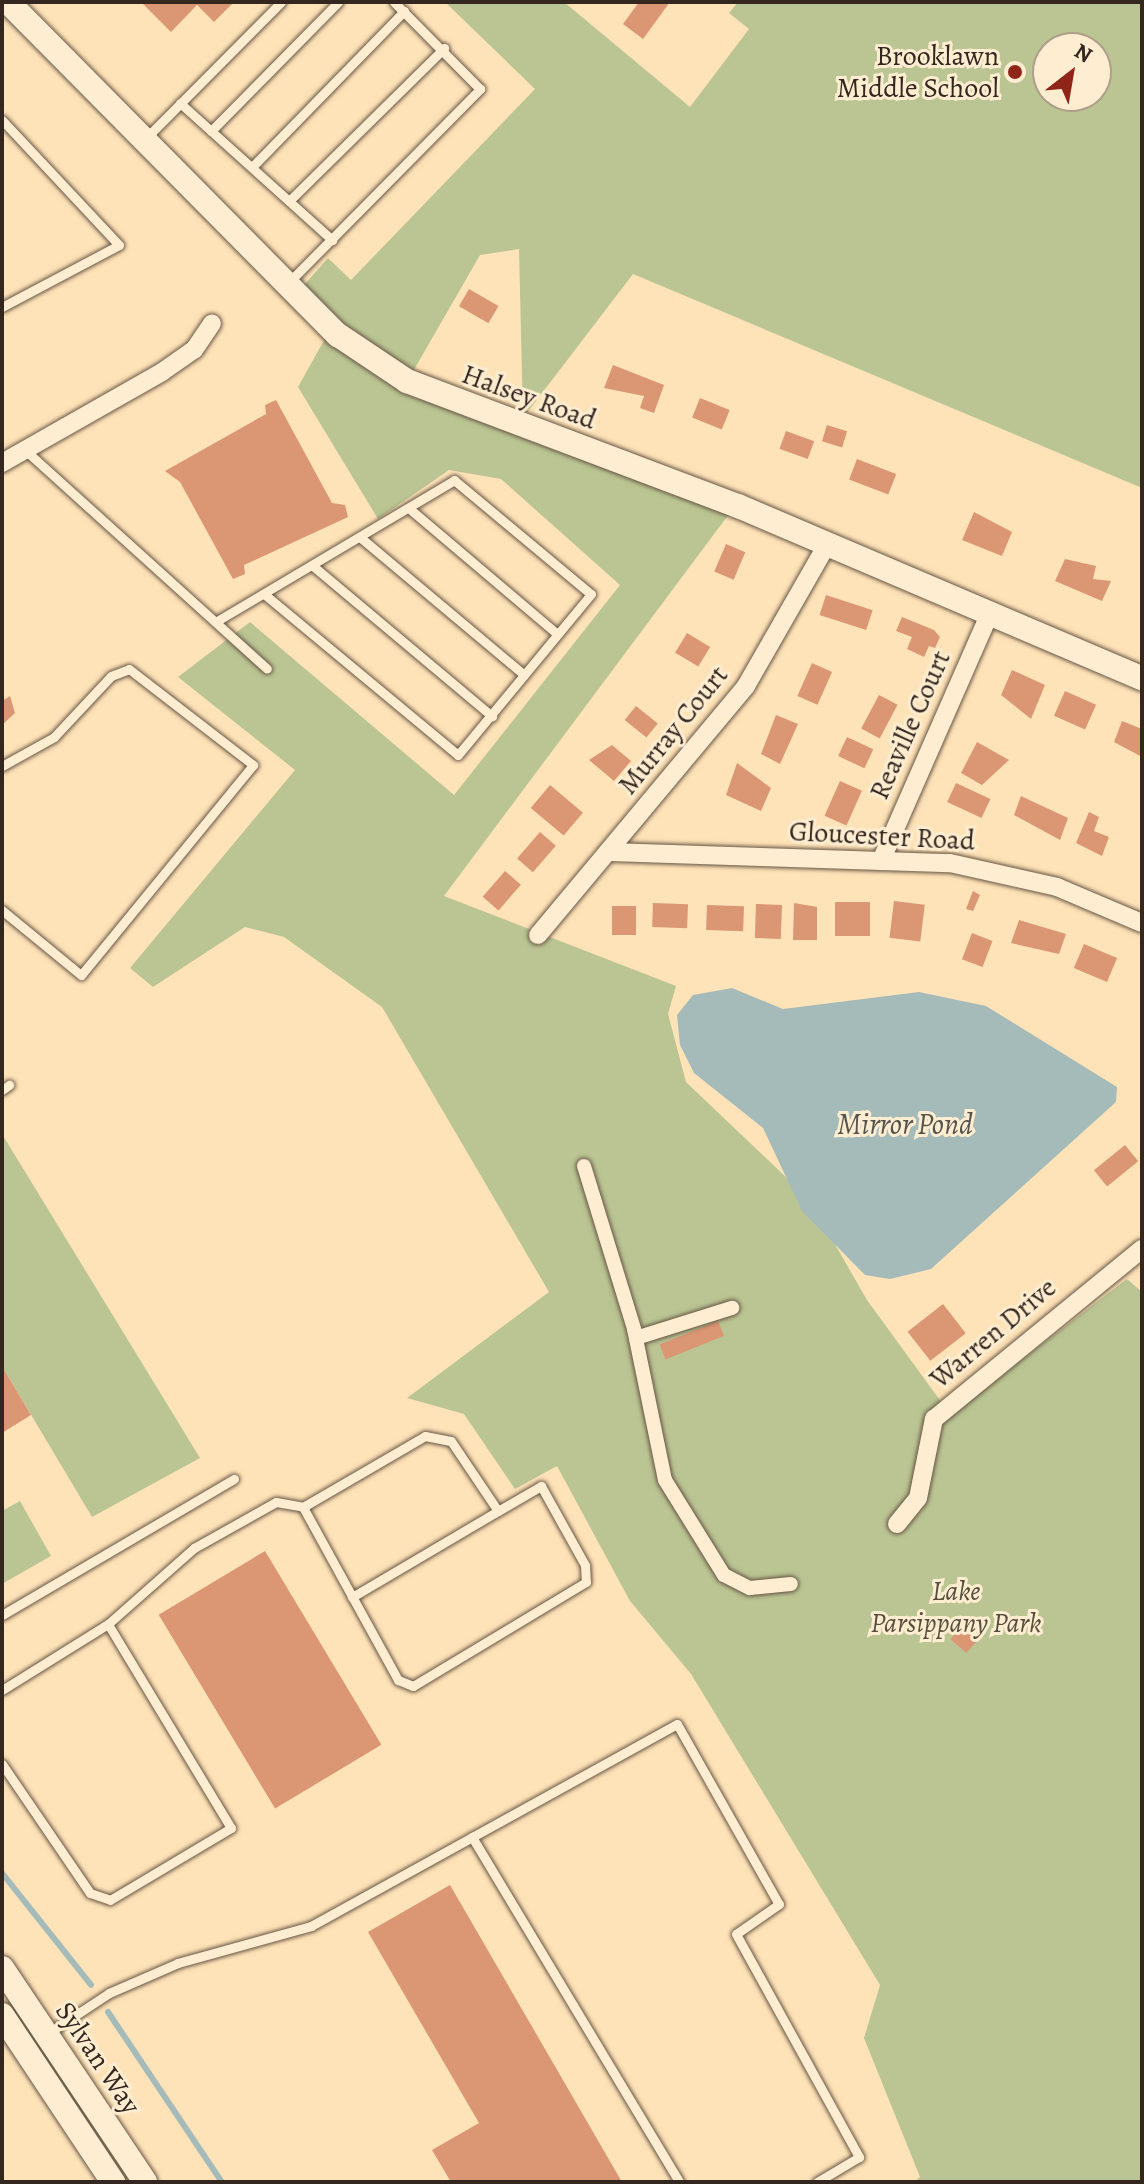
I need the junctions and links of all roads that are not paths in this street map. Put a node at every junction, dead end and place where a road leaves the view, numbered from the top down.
1 (8, 2) edge
2 (281, 2) edge
3 (338, 2) edge
4 (394, 2) edge
5 (404, 11) junction
6 (444, 48) junction
7 (180, 103) junction
8 (2, 120) edge
9 (211, 131) junction
10 (145, 139) junction
11 (252, 167) junction
12 (289, 201) junction
13 (332, 240) junction
14 (287, 285) junction
15 (2, 307) edge
16 (212, 323) dead end
17 (25, 450) junction
18 (3, 459) edge
19 (411, 510) junction
20 (361, 538) junction
21 (828, 543) junction
22 (313, 566) junction
23 (264, 594) junction
24 (991, 611) junction
25 (217, 621) junction
26 (557, 634) junction
27 (267, 669) dead end
28 (524, 675) junction
29 (1142, 678) edge
30 (492, 716) junction
31 (2, 766) edge
32 (610, 852) junction
33 (881, 861) junction
34 (2, 910) edge
35 (1142, 923) edge
36 (538, 935) dead end
37 (584, 1166) dead end
38 (1142, 1249) edge
39 (732, 1308) dead end
40 (636, 1338) junction
41 (234, 1479) dead end
42 (303, 1507) junction
43 (498, 1511) junction
44 (897, 1524) dead end
45 (791, 1584) dead end
46 (352, 1597) junction
47 (2, 1615) edge
48 (108, 1624) junction
49 (2, 1690) edge
50 (2, 1764) edge
51 (472, 1837) junction
52 (2, 1968) edge
53 (2, 2015) edge
54 (46, 2034) junction
55 (24, 2047) junction
56 (113, 2182) edge
57 (145, 2182) edge
58 (679, 2182) edge
59 (817, 2182) edge

1 - 10 street, Halsey Road
2 - 7 lane
3 - 9 lane
4 - 5 lane
5 - 6 lane
5 - 11 lane
6 - 12 lane
6 - 13 lane
7 - 9 lane
7 - 10 lane
8 - 15 lane
9 - 11 lane
10 - 14 street, Halsey Road
11 - 12 lane
12 - 13 lane
13 - 14 lane
14 - 21 street, Halsey Road
16 - 17 street
17 - 18 street
17 - 25 lane
19 - 20 lane
19 - 26 lane
19 - 26 lane
20 - 22 lane
20 - 28 lane
21 - 24 street, Halsey Road
21 - 32 street, Murray Court
22 - 23 lane
22 - 30 lane
23 - 25 lane
23 - 30 lane
24 - 29 street, Halsey Road
24 - 33 street, Reaville Court
25 - 27 lane
26 - 28 lane
28 - 30 lane
31 - 34 lane
32 - 33 street, Gloucester Road
32 - 36 street, Murray Court
33 - 35 street, Gloucester Road
37 - 40 street
38 - 44 street, Warren Drive
39 - 40 street
40 - 45 street
41 - 47 lane
42 - 43 lane
42 - 46 lane
42 - 48 lane
43 - 46 lane
43 - 46 lane
48 - 49 lane
48 - 50 lane
51 - 54 lane
51 - 58 lane
51 - 59 lane
52 - 54 street, Sylvan Way
53 - 55 street, Sylvan Way
54 - 55 street
54 - 57 street, Sylvan Way
55 - 56 street, Sylvan Way

